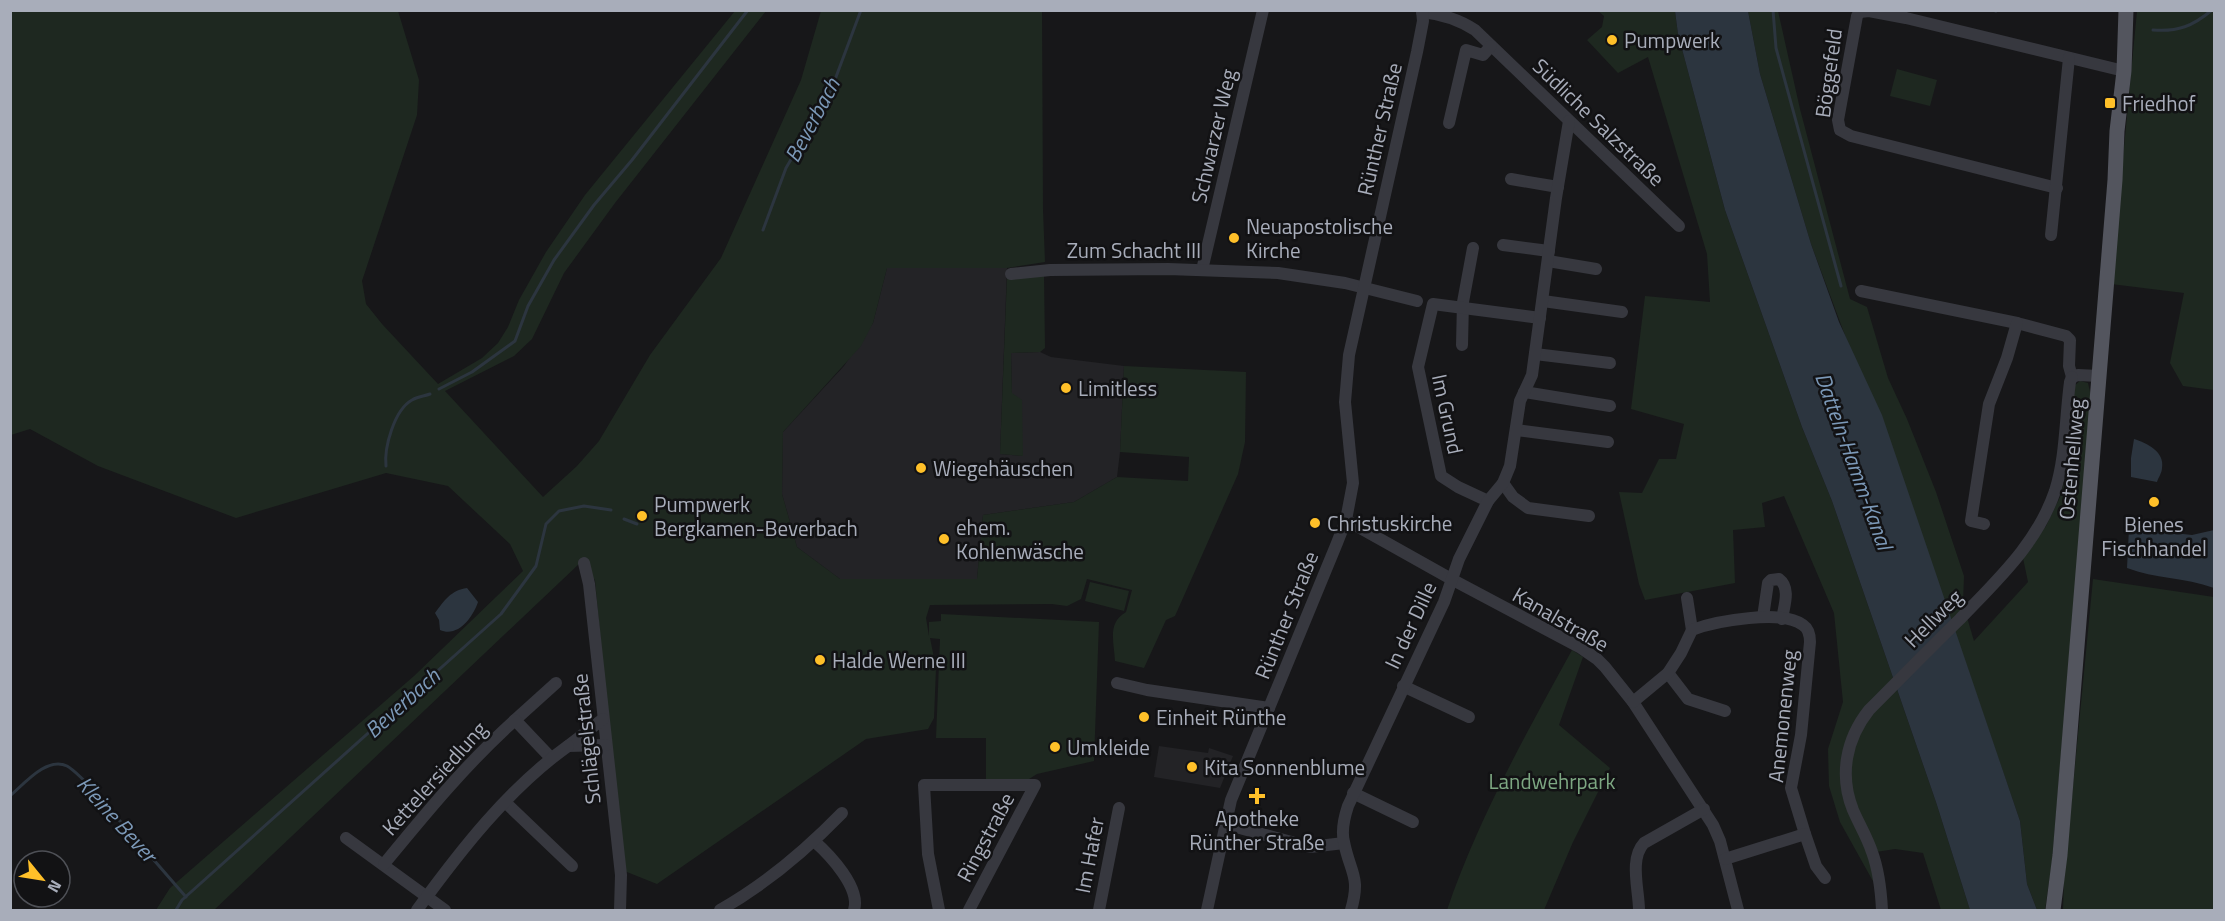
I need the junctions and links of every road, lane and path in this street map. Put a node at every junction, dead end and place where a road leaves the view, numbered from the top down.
1 (1263, 10) edge
2 (2126, 10) edge
3 (1422, 11) edge
4 (1491, 46) junction
5 (2069, 58) junction
6 (2124, 71) junction
7 (1569, 121) junction
8 (1449, 123) dead end
9 (1511, 179) dead end
10 (1558, 187) junction
11 (2057, 188) junction
12 (1679, 226) dead end
13 (2051, 236) dead end
14 (1503, 245) dead end
15 (1473, 248) dead end
16 (1549, 256) junction
17 (1596, 269) dead end
18 (1202, 270) junction
19 (1011, 274) dead end
20 (1363, 288) junction
21 (1861, 291) dead end
22 (1417, 301) dead end
23 (1543, 301) junction
24 (1465, 309) junction
25 (1622, 312) dead end
26 (1540, 318) junction
27 (2017, 323) junction
28 (1462, 345) dead end
29 (1535, 354) junction
30 (1610, 363) dead end
31 (2099, 376) junction
32 (2072, 377) junction
33 (1524, 392) junction
34 (1610, 406) dead end
35 (1516, 430) junction
36 (1608, 442) dead end
37 (1503, 483) junction
38 (1488, 501) junction
39 (1590, 516) dead end
40 (1346, 520) junction
41 (1984, 524) dead end
42 (584, 563) dead end
43 (1453, 580) junction
44 (1687, 598) dead end
45 (1763, 617) junction
46 (1782, 619) junction
47 (1692, 630) junction
48 (1668, 673) junction
49 (556, 683) dead end
50 (1117, 683) dead end
51 (1403, 686) junction
52 (1633, 702) junction
53 (1269, 708) junction
54 (1725, 711) dead end
55 (1469, 717) dead end
56 (603, 719) junction
57 (515, 720) junction
58 (606, 745) junction
59 (568, 746) junction
60 (551, 758) junction
61 (1353, 793) junction
62 (505, 802) junction
63 (1119, 808) dead end
64 (1704, 809) junction
65 (842, 813) dead end
66 (1413, 822) dead end
67 (1225, 824) junction
68 (1805, 834) junction
69 (346, 838) dead end
70 (814, 841) junction
71 (1344, 843) junction
72 (1725, 859) junction
73 (384, 864) junction
74 (572, 866) dead end
75 (1825, 879) dead end
76 (427, 897) junction
77 (417, 910) edge
78 (445, 910) edge
79 (620, 910) edge
80 (720, 910) edge
81 (854, 910) edge
82 (939, 910) edge
83 (969, 910) edge
84 (1099, 910) edge
85 (1207, 910) edge
86 (1351, 910) edge
87 (1639, 910) edge
88 (1738, 910) edge
89 (1882, 910) edge
90 (2053, 910) edge

1 - 18 street, Schwarzer Weg
2 - 6 main road, Ostenhellweg
3 - 4 street, Südliche Salzstraße
3 - 20 street, Rünther Straße
4 - 7 street, Südliche Salzstraße
4 - 8 street
5 - 6 street, Böggefeld
5 - 11 street
5 - 11 street, Böggefeld
6 - 31 main road, Ostenhellweg
7 - 10 street
7 - 12 street, Südliche Salzstraße
9 - 10 street
10 - 16 street
11 - 13 street
14 - 16 street
15 - 24 street, Im Grund
16 - 17 street
16 - 23 street
18 - 19 street, Zum Schacht III
18 - 20 street, Zum Schacht III
20 - 22 street
20 - 40 street, Rünther Straße
21 - 27 street
23 - 25 street
23 - 26 street
24 - 26 street, Im Grund
24 - 28 street, Im Grund
24 - 38 street, Im Grund
26 - 29 street
27 - 32 street, Hellweg
27 - 41 street
29 - 30 street
29 - 33 street
31 - 32 street
31 - 90 main road, Ostenhellweg
32 - 89 street, Hellweg
33 - 34 street
33 - 35 street
35 - 36 street
35 - 37 street
37 - 38 street, In der Dille
37 - 39 street
38 - 43 street, In der Dille
40 - 43 street, Kanalstraße
40 - 53 street, Rünther Straße
42 - 56 street, Schlägelstraße
43 - 51 street, In der Dille
43 - 52 street, Kanalstraße
44 - 47 street
45 - 46 street, Anemonenweg
45 - 46 street, Anemonenweg
45 - 47 street, Anemonenweg
46 - 68 street, Anemonenweg
47 - 48 street
48 - 52 street
48 - 54 street
49 - 57 street, Kettelersiedlung
50 - 53 street
51 - 55 street, In der Dille
51 - 61 street, In der Dille
52 - 64 street, Kanalstraße
53 - 67 street, Rünther Straße
56 - 58 street, Schlägelstraße
56 - 59 street
57 - 60 street, Kettelersiedlung
57 - 73 street, Kettelersiedlung
58 - 59 street
58 - 79 street, Schlägelstraße
59 - 60 street
60 - 62 street
61 - 66 street
61 - 71 street, In der Dille
62 - 74 street
62 - 76 street
63 - 84 street, Im Hafer
64 - 72 street, Kanalstraße
64 - 87 street
65 - 70 street
67 - 71 street
67 - 85 street, Rünther Straße
68 - 72 street
68 - 75 street, Anemonenweg
69 - 73 street, Kettelersiedlung
70 - 80 street
70 - 81 street
71 - 86 street, In der Dille
72 - 88 street, Kanalstraße
73 - 76 street, Kettelersiedlung
76 - 77 street
76 - 78 street, Kettelersiedlung
82 - 83 street, Ringstraße

